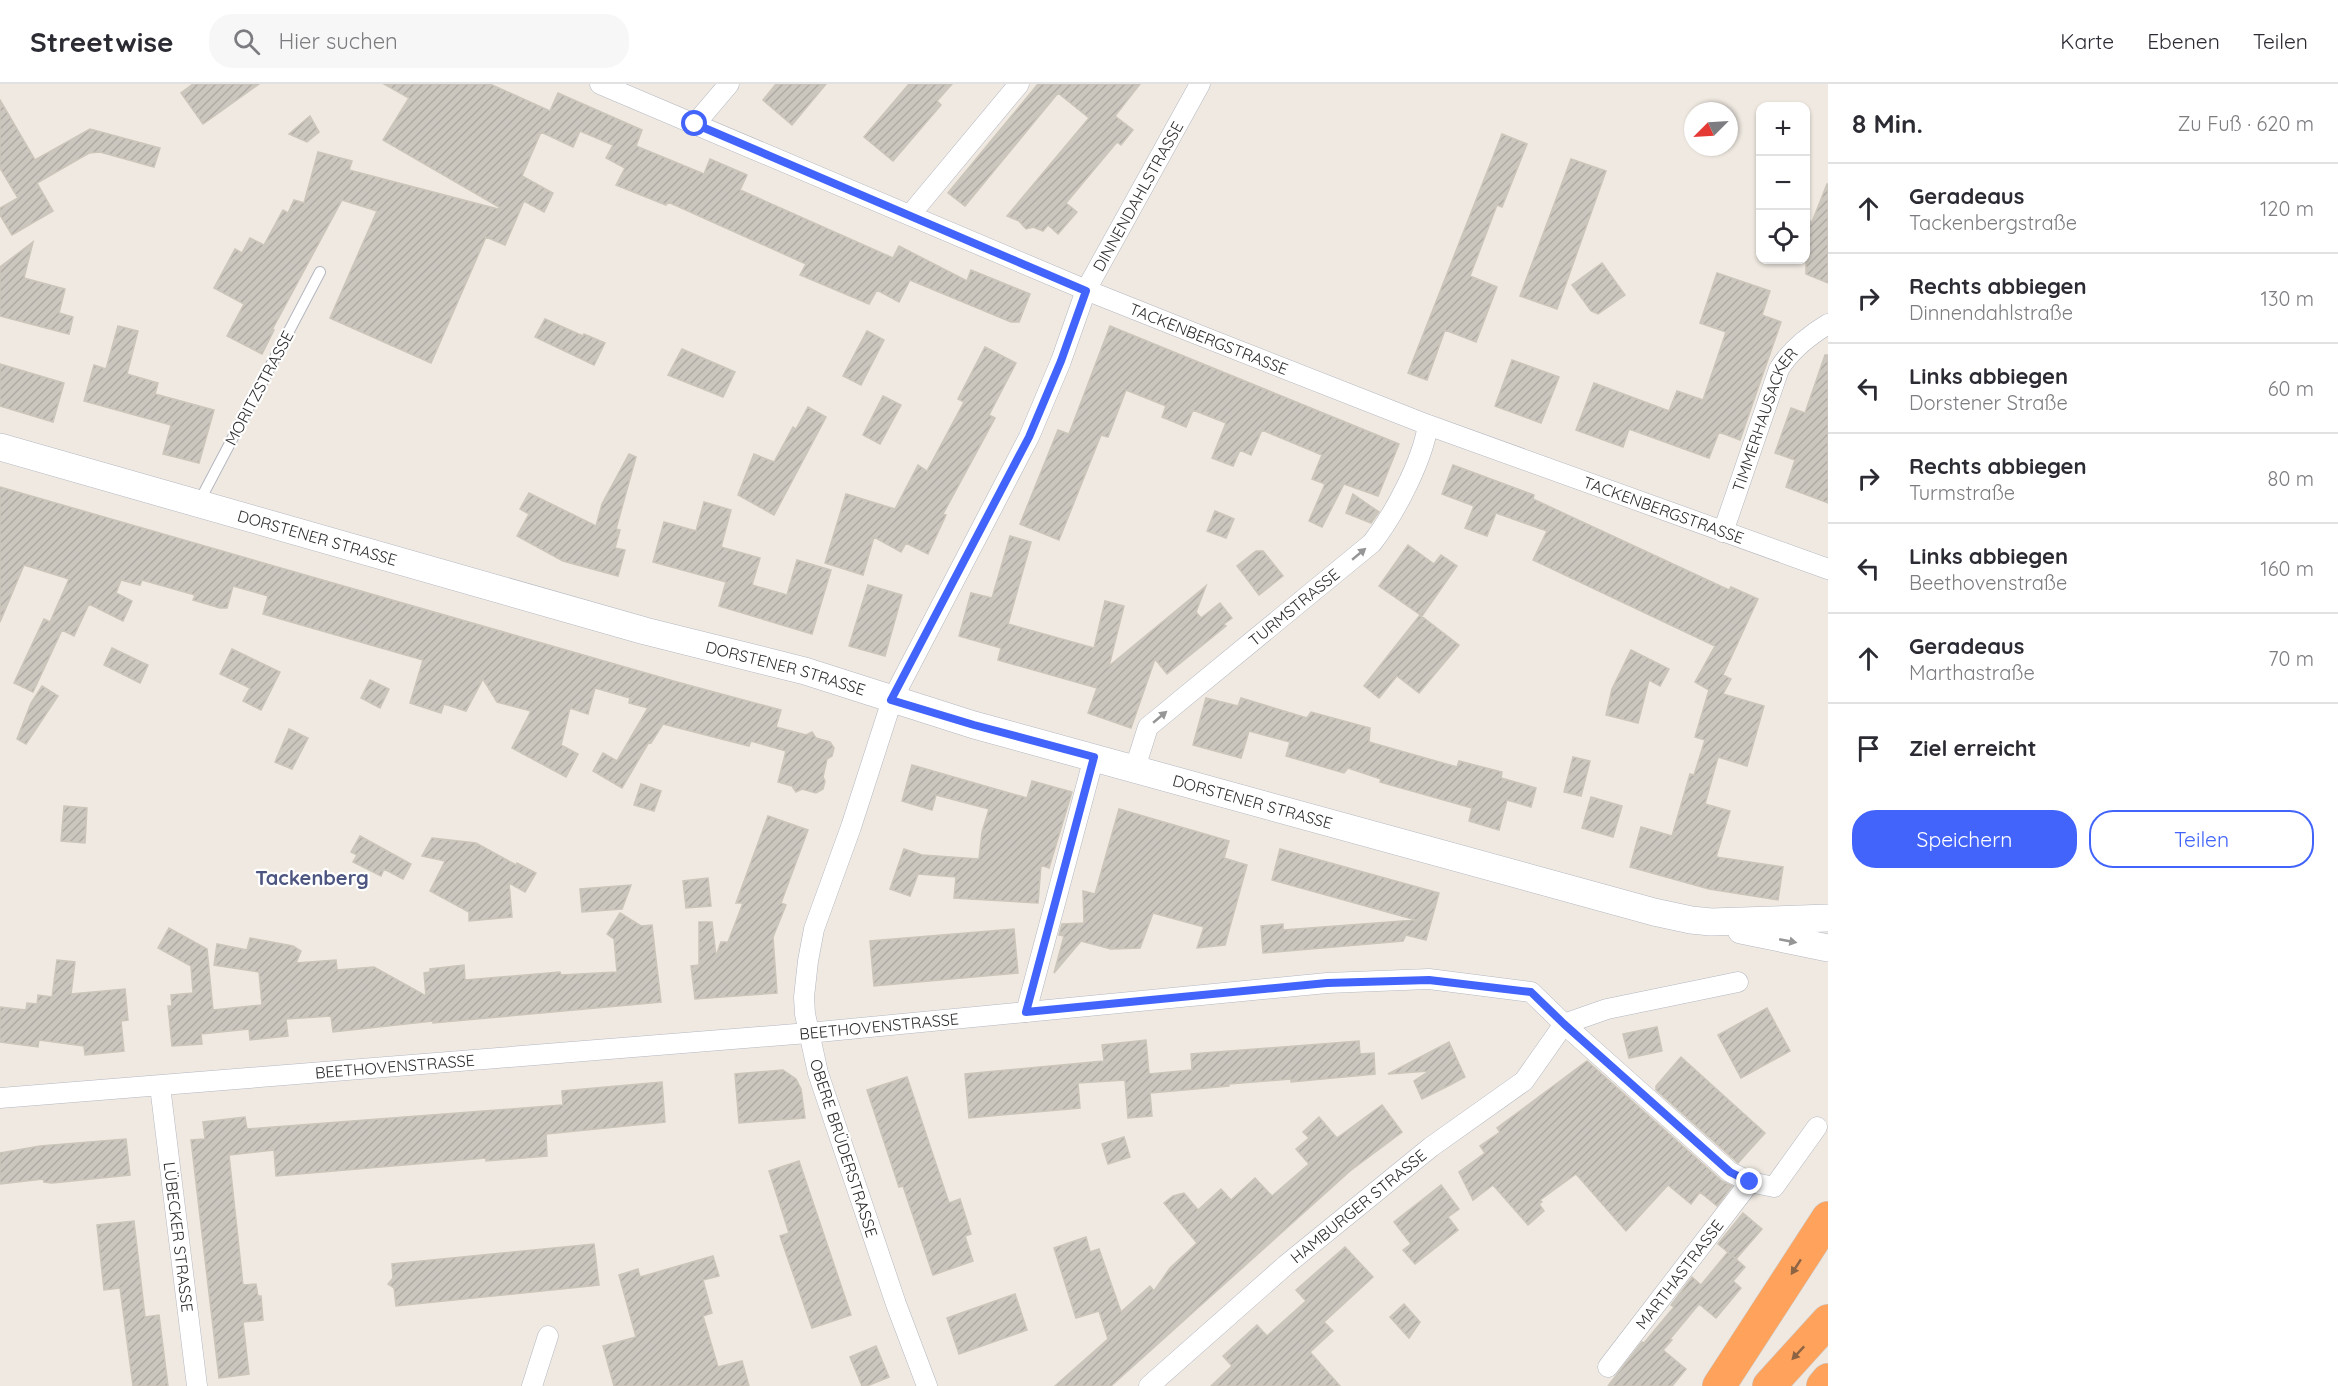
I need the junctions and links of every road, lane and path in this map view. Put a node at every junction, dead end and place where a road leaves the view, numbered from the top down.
1 (600, 84) edge
2 (729, 84) edge
3 (1019, 84) edge
4 (1200, 84) edge
5 (695, 124) junction
6 (910, 215) junction
7 (320, 272) dead end
8 (1086, 291) junction
9 (1828, 324) edge
10 (1428, 424) junction
11 (0, 447) edge
12 (198, 504) junction
13 (1723, 532) junction
14 (1828, 569) edge
15 (891, 700) junction
16 (1094, 757) junction
17 (1135, 768) junction
18 (1828, 918) edge
19 (1711, 922) junction
20 (1828, 948) edge
21 (1738, 982) dead end
22 (1026, 1012) junction
23 (1564, 1024) junction
24 (808, 1033) junction
25 (160, 1086) junction
26 (0, 1098) edge
27 (1817, 1127) dead end
28 (1750, 1182) junction
29 (1828, 1218) edge
30 (1828, 1321) edge
31 (548, 1336) dead end
32 (1608, 1367) dead end
33 (1828, 1380) edge
34 (1151, 1385) edge
35 (197, 1386) edge
36 (532, 1386) edge
37 (927, 1386) edge
38 (1719, 1386) edge
39 (1769, 1386) edge
40 (1822, 1386) edge

1 - 5 street, TACKENBERGSTRASSE
2 - 5 street
3 - 6 street
4 - 8 street, DINNENDAHLSTRASSE
5 - 6 street, TACKENBERGSTRASSE
6 - 8 street, TACKENBERGSTRASSE
7 - 12 lane, MORITZSTRASSE
8 - 10 street, TACKENBERGSTRASSE
8 - 15 street, DINNENDAHLSTRASSE
9 - 13 street, TIMMERHAUSACKER
10 - 13 street, TACKENBERGSTRASSE
17 -> 10 street, TURMSTRASSE
11 - 12 main road, DORSTENER STRASSE
12 - 15 main road, DORSTENER STRASSE
13 - 14 street, TACKENBERGSTRASSE
15 - 16 main road, DORSTENER STRASSE
15 - 24 street, OBERE BRÜDERSTRASSE
16 - 17 main road, DORSTENER STRASSE
16 - 22 street
17 - 19 main road, DORSTENER STRASSE
18 - 19 main road, DORSTENER STRASSE
19 -> 20 main road, DORSTENER STRASSE
21 - 23 street
22 - 23 street, BEETHOVENSTRASSE
22 - 24 street, BEETHOVENSTRASSE
23 - 28 street
23 - 34 street, HAMBURGER STRASSE
24 - 25 street, BEETHOVENSTRASSE
24 - 37 street, OBERE BRÜDERSTRASSE
25 - 26 street, BEETHOVENSTRASSE
25 - 35 street, LÜBECKER STRASSE
27 - 28 street
28 - 32 street, MARTHASTRASSE
29 -> 38 highway
30 -> 39 highway
31 - 36 street
33 - 40 highway

